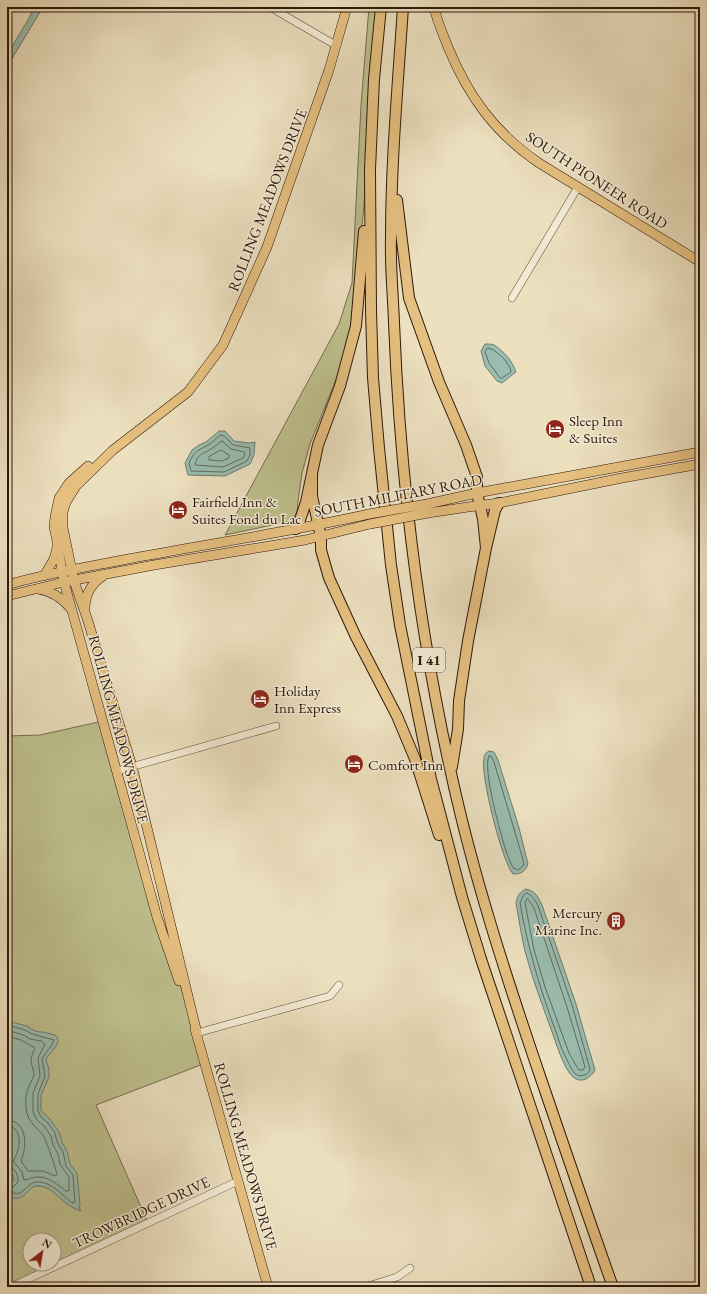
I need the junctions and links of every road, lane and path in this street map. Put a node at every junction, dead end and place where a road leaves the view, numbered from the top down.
1 (270, 7) edge
2 (347, 7) edge
3 (381, 7) edge
4 (403, 7) edge
5 (434, 7) edge
6 (336, 46) junction
7 (370, 170) junction
8 (393, 170) junction
9 (578, 187) junction
10 (700, 262) edge
11 (512, 298) dead end
12 (113, 450) junction
13 (700, 452) edge
14 (700, 464) edge
15 (700, 467) edge
16 (681, 468) junction
17 (312, 473) junction
18 (477, 493) junction
19 (498, 503) junction
20 (480, 506) junction
21 (428, 509) junction
22 (318, 525) junction
23 (296, 529) junction
24 (321, 537) junction
25 (58, 547) junction
26 (486, 548) junction
27 (72, 569) junction
28 (62, 571) junction
29 (104, 575) junction
30 (44, 576) junction
31 (74, 581) junction
32 (64, 582) junction
33 (7, 585) edge
34 (37, 588) junction
35 (7, 596) edge
36 (72, 610) junction
37 (85, 610) junction
38 (276, 726) dead end
39 (132, 766) junction
40 (117, 771) junction
41 (451, 775) junction
42 (462, 897) junction
43 (339, 985) dead end
44 (197, 1033) junction
45 (238, 1181) junction
46 (410, 1268) dead end
47 (11, 1287) edge
48 (268, 1287) edge
49 (365, 1287) edge
50 (592, 1287) edge
51 (613, 1287) edge

1 - 6 street
2 - 6 main road, ROLLING MEADOWS DRIVE
3 - 7 highway, I 41
4 - 8 highway, I 41
5 - 9 main road, SOUTH PIONEER ROAD
6 - 12 main road, ROLLING MEADOWS DRIVE
7 - 17 highway
7 - 42 highway, I 41
8 - 18 highway
8 - 41 highway, I 41
9 - 10 main road, SOUTH PIONEER ROAD
9 - 11 street
12 - 25 main road, ROLLING MEADOWS DRIVE
12 - 27 main road, ROLLING MEADOWS DRIVE
13 - 18 main road, SOUTH MILITARY ROAD
14 - 16 main road, SOUTH MILITARY ROAD
15 - 16 main road
16 - 19 main road, SOUTH MILITARY ROAD
17 - 22 highway
17 - 23 highway
18 - 20 highway
18 - 21 main road, SOUTH MILITARY ROAD
19 - 20 main road, SOUTH MILITARY ROAD
19 - 26 highway
20 - 21 main road, SOUTH MILITARY ROAD
20 - 26 highway
21 - 22 main road, SOUTH MILITARY ROAD, bridge
21 - 24 main road, SOUTH MILITARY ROAD, bridge
22 - 23 main road, SOUTH MILITARY ROAD
22 - 24 highway
23 - 27 main road, SOUTH MILITARY ROAD
24 - 29 main road, SOUTH MILITARY ROAD
24 - 42 highway
25 - 28 main road, ROLLING MEADOWS DRIVE
25 - 30 main road
26 - 41 highway
27 - 28 main road, SOUTH MILITARY ROAD
27 - 31 main road, ROLLING MEADOWS DRIVE
28 - 30 main road, SOUTH MILITARY ROAD
28 - 32 main road, ROLLING MEADOWS DRIVE
29 - 31 main road, SOUTH MILITARY ROAD
29 - 37 main road
30 - 33 main road, SOUTH MILITARY ROAD
31 - 32 main road, SOUTH MILITARY ROAD
31 - 37 main road, ROLLING MEADOWS DRIVE
32 - 34 main road, SOUTH MILITARY ROAD
32 - 36 main road, ROLLING MEADOWS DRIVE
34 - 35 main road, SOUTH MILITARY ROAD
34 - 36 main road
36 - 40 main road, ROLLING MEADOWS DRIVE
37 - 39 main road, ROLLING MEADOWS DRIVE
38 - 39 street
39 - 40 street
39 - 44 main road, ROLLING MEADOWS DRIVE
40 - 44 main road, ROLLING MEADOWS DRIVE
41 - 51 highway, I 41
42 - 50 highway, I 41
43 - 44 street
44 - 45 main road, ROLLING MEADOWS DRIVE
45 - 47 street, TROWBRIDGE DRIVE
45 - 48 main road, ROLLING MEADOWS DRIVE
46 - 49 street

